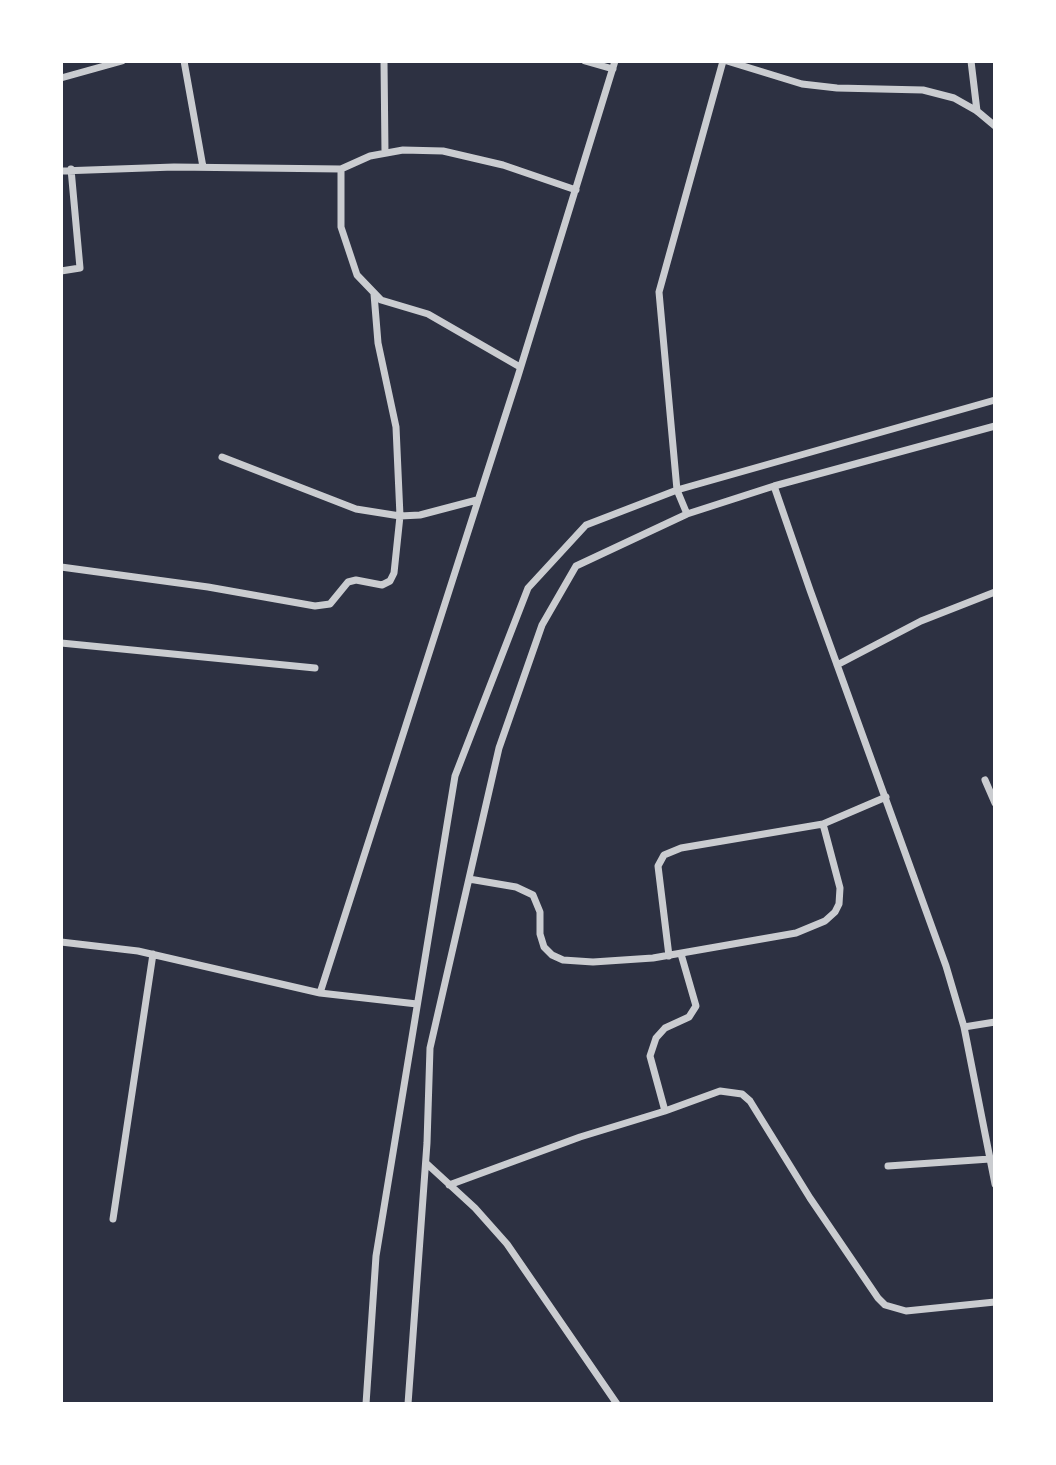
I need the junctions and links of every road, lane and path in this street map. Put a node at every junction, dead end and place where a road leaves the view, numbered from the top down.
1 (122, 61) edge
2 (184, 61) edge
3 (384, 61) edge
4 (585, 61) edge
5 (725, 61) edge
6 (971, 61) edge
7 (614, 65) edge
8 (61, 78) edge
9 (978, 111) junction
10 (995, 126) edge
11 (385, 153) junction
12 (203, 167) junction
13 (71, 169) junction
14 (341, 169) junction
15 (61, 171) edge
16 (576, 190) junction
17 (61, 271) edge
18 (373, 292) junction
19 (520, 367) junction
20 (995, 400) edge
21 (995, 426) edge
22 (222, 457) dead end
23 (774, 486) junction
24 (677, 490) junction
25 (477, 500) junction
26 (687, 514) junction
27 (400, 516) junction
28 (61, 567) edge
29 (995, 592) edge
30 (61, 643) edge
31 (837, 665) junction
32 (315, 668) dead end
33 (985, 780) dead end
34 (886, 797) junction
35 (995, 803) edge
36 (823, 824) junction
37 (469, 879) junction
38 (61, 942) edge
39 (153, 954) junction
40 (681, 954) junction
41 (669, 956) junction
42 (320, 993) junction
43 (418, 1004) junction
44 (995, 1022) edge
45 (964, 1027) junction
46 (665, 1111) junction
47 (990, 1159) junction
48 (426, 1163) junction
49 (888, 1166) dead end
50 (995, 1184) edge
51 (449, 1185) junction
52 (113, 1219) dead end
53 (995, 1302) edge
54 (366, 1404) edge
55 (408, 1404) edge
56 (617, 1404) edge

1 - 8 street
2 - 12 street
3 - 11 street
4 - 7 street
5 - 9 street
5 - 24 street
6 - 9 street
7 - 16 street
9 - 10 street
11 - 14 street
11 - 16 street
12 - 13 street
12 - 14 street
13 - 15 street
13 - 17 street
14 - 18 street
16 - 19 street
18 - 19 street
18 - 27 street
19 - 25 street
20 - 24 street
21 - 23 street
22 - 27 street
23 - 26 street
23 - 31 street
24 - 26 street
24 - 43 street
25 - 27 street
25 - 42 street
26 - 37 street
27 - 28 street
29 - 31 street
30 - 32 street
31 - 34 street
33 - 35 street
34 - 36 street
34 - 45 street
36 - 40 street
36 - 41 street
37 - 41 street
37 - 48 street
38 - 39 street
39 - 42 street
39 - 52 street
40 - 41 street
40 - 46 street
42 - 43 street
43 - 54 street
44 - 45 street
45 - 47 street
46 - 51 street
46 - 53 street
47 - 49 street
47 - 50 street
48 - 51 street
48 - 55 street
51 - 56 street

